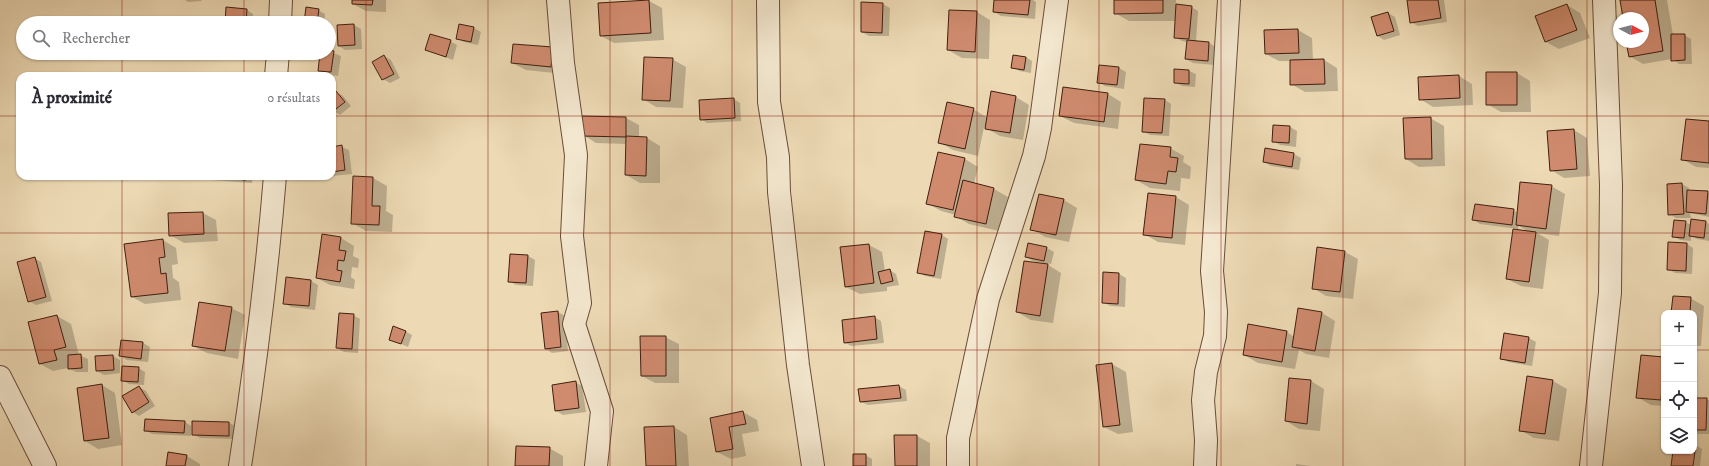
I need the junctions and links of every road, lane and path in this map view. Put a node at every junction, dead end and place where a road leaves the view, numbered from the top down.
1 (281, 0) edge
2 (558, 0) edge
3 (768, 0) edge
4 (1056, 0) edge
5 (1230, 0) edge
6 (1604, 0) edge
7 (280, 16) edge
8 (277, 60) edge
9 (276, 72) edge
10 (275, 180) edge
11 (0, 377) edge
12 (45, 466) edge
13 (240, 466) edge
14 (596, 466) edge
15 (813, 466) edge
16 (958, 466) edge
17 (1205, 466) edge
18 (1592, 466) edge

1 - 7 street
2 - 14 street
3 - 15 street
4 - 16 street
5 - 17 street
6 - 18 street
8 - 9 street
10 - 13 street
11 - 12 street

